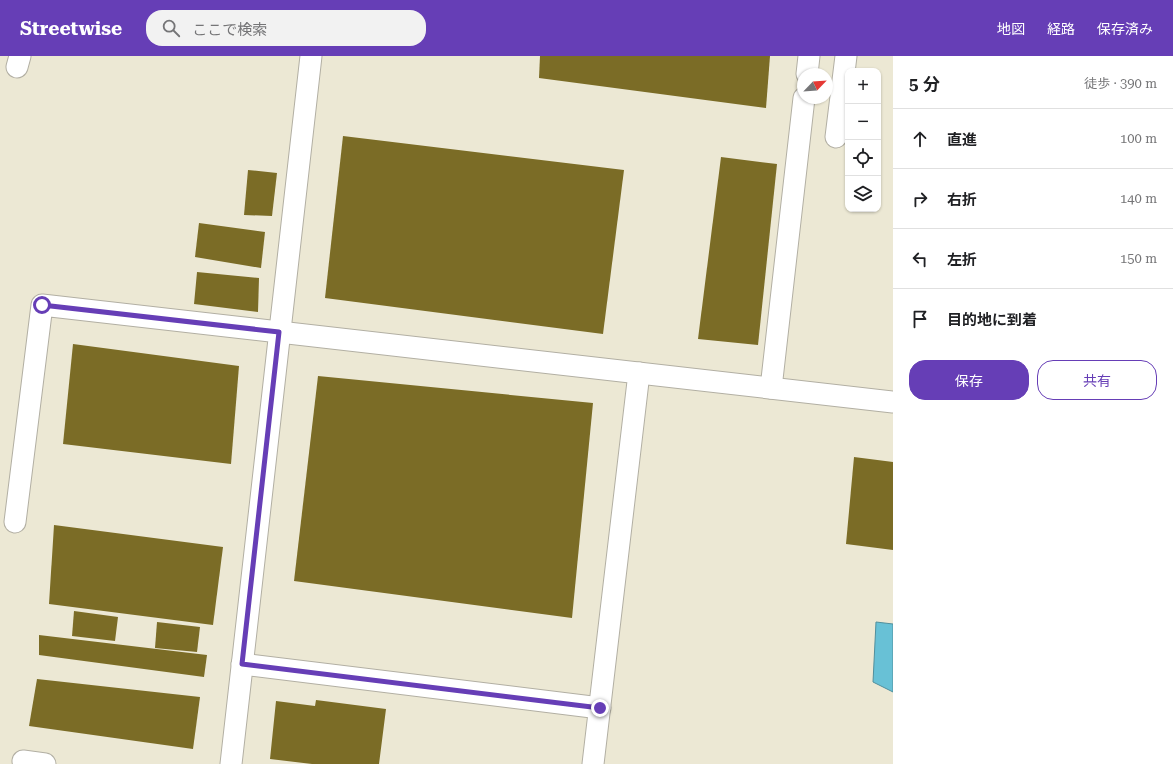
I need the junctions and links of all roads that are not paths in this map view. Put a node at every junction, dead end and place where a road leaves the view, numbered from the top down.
1 (311, 56) edge
2 (809, 56) edge
3 (846, 56) edge
4 (808, 68) edge
5 (803, 104) edge
6 (836, 137) dead end
7 (279, 332) junction
8 (639, 373) junction
9 (771, 388) junction
10 (893, 402) edge
11 (15, 522) dead end
12 (242, 664) junction
13 (600, 708) junction
14 (23, 761) dead end
15 (45, 764) edge
16 (231, 764) edge
17 (593, 764) edge

1 - 7 lane
2 - 4 lane
3 - 6 lane
5 - 9 lane
7 - 8 lane
7 - 11 lane
7 - 12 lane
8 - 9 lane
8 - 13 lane
9 - 10 lane
12 - 13 lane
12 - 16 lane
13 - 17 lane
14 - 15 lane

